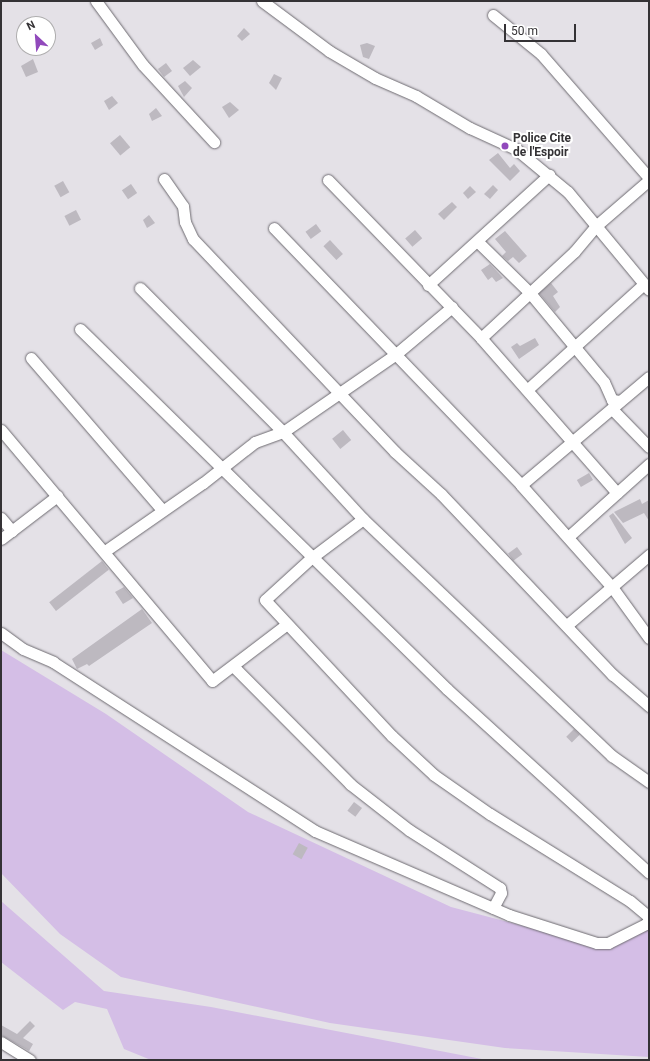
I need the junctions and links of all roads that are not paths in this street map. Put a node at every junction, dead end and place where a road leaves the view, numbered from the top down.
1 (96, 1) edge
2 (262, 1) edge
3 (493, 15) dead end
4 (214, 142) dead end
5 (549, 175) junction
6 (164, 179) dead end
7 (649, 179) edge
8 (328, 180) dead end
9 (596, 225) junction
10 (274, 228) dead end
11 (478, 242) junction
12 (428, 285) junction
13 (646, 287) edge
14 (140, 288) dead end
15 (530, 293) junction
16 (452, 306) junction
17 (80, 329) dead end
18 (481, 338) junction
19 (574, 347) junction
20 (396, 354) junction
21 (31, 358) dead end
22 (649, 377) edge
23 (528, 389) junction
24 (340, 393) junction
25 (620, 401) junction
26 (612, 409) junction
27 (1, 430) edge
28 (283, 432) junction
29 (573, 441) junction
30 (649, 447) edge
31 (649, 464) edge
32 (220, 467) junction
33 (521, 485) junction
34 (617, 493) junction
35 (57, 496) junction
36 (162, 510) junction
37 (1, 518) edge
38 (363, 519) junction
39 (12, 531) junction
40 (568, 537) junction
41 (1, 539) edge
42 (105, 551) junction
43 (649, 556) edge
44 (311, 558) junction
45 (612, 587) junction
46 (287, 624) junction
47 (567, 625) junction
48 (1, 633) edge
49 (649, 638) edge
50 (234, 667) junction
51 (649, 706) edge
52 (649, 782) edge
53 (649, 873) edge
54 (493, 908) junction
55 (649, 918) edge
56 (1, 1042) edge
57 (30, 1060) edge

1 - 4 street
2 - 5 street
3 - 7 street
5 - 9 street
5 - 11 street
6 - 24 street
7 - 9 street
8 - 12 street
9 - 13 street
9 - 15 street
10 - 20 street
11 - 12 street
11 - 15 street
12 - 16 street
13 - 19 street
14 - 28 street
15 - 18 street
15 - 19 street
16 - 18 street
16 - 20 street
17 - 32 street
18 - 23 street
19 - 23 street
19 - 25 street
20 - 24 street
20 - 33 street
21 - 36 street
22 - 25 street
23 - 29 street
24 - 28 street
24 - 47 street
25 - 26 street
26 - 29 street
26 - 30 street
27 - 35 street
28 - 32 street
28 - 38 street
29 - 33 street
29 - 34 street
31 - 34 street
32 - 36 street
32 - 44 street
33 - 40 street
34 - 40 street
35 - 39 street
35 - 42 street
36 - 42 street
37 - 39 street
38 - 44 street
38 - 52 street
39 - 41 street
40 - 45 street
42 - 50 street
43 - 45 street
44 - 46 street
44 - 53 street
45 - 47 street
45 - 49 street
46 - 50 street
46 - 55 street
47 - 51 street
48 - 54 street
50 - 54 street
54 - 55 street
56 - 57 street

